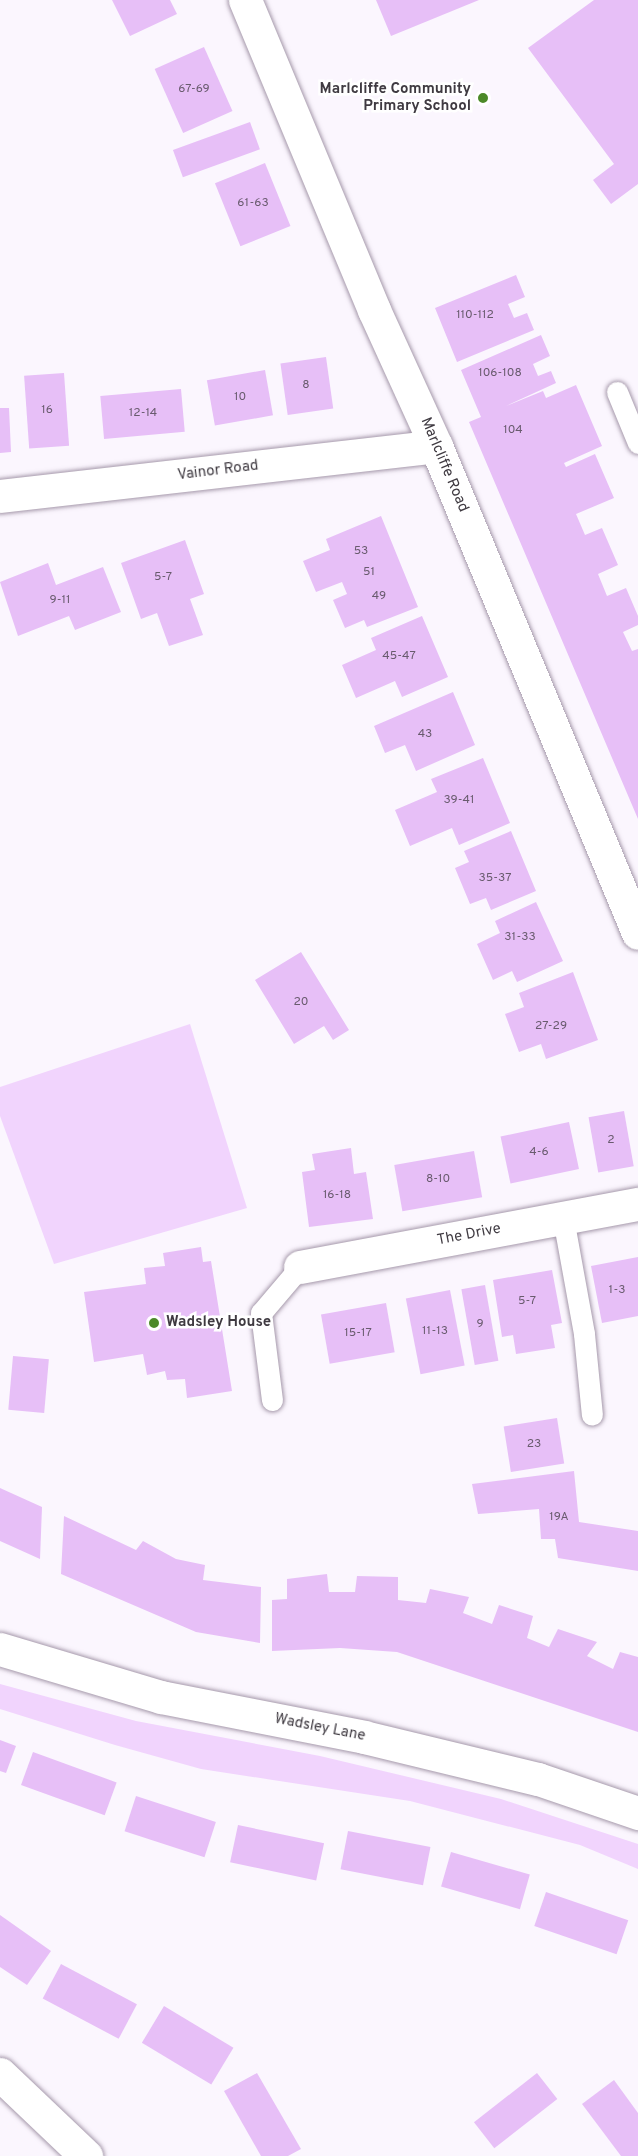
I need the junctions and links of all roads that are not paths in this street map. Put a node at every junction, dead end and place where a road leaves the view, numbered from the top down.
1 (245, 0) edge
2 (616, 392) dead end
3 (638, 443) edge
4 (436, 446) junction
5 (0, 496) edge
6 (638, 933) edge
7 (638, 1204) edge
8 (563, 1218) junction
9 (300, 1267) joint
10 (272, 1400) dead end
11 (592, 1416) dead end
12 (0, 1649) edge
13 (638, 1813) edge
14 (0, 2074) edge
15 (86, 2156) edge

1 - 4 street, Marlcliffe Road
2 - 3 lane
4 - 5 street, Vainor Road
4 - 6 street, Marlcliffe Road
7 - 8 street, The Drive
8 - 9 street, The Drive
8 - 11 lane
9 - 10 lane
12 - 13 street, Wadsley Lane
14 - 15 street

